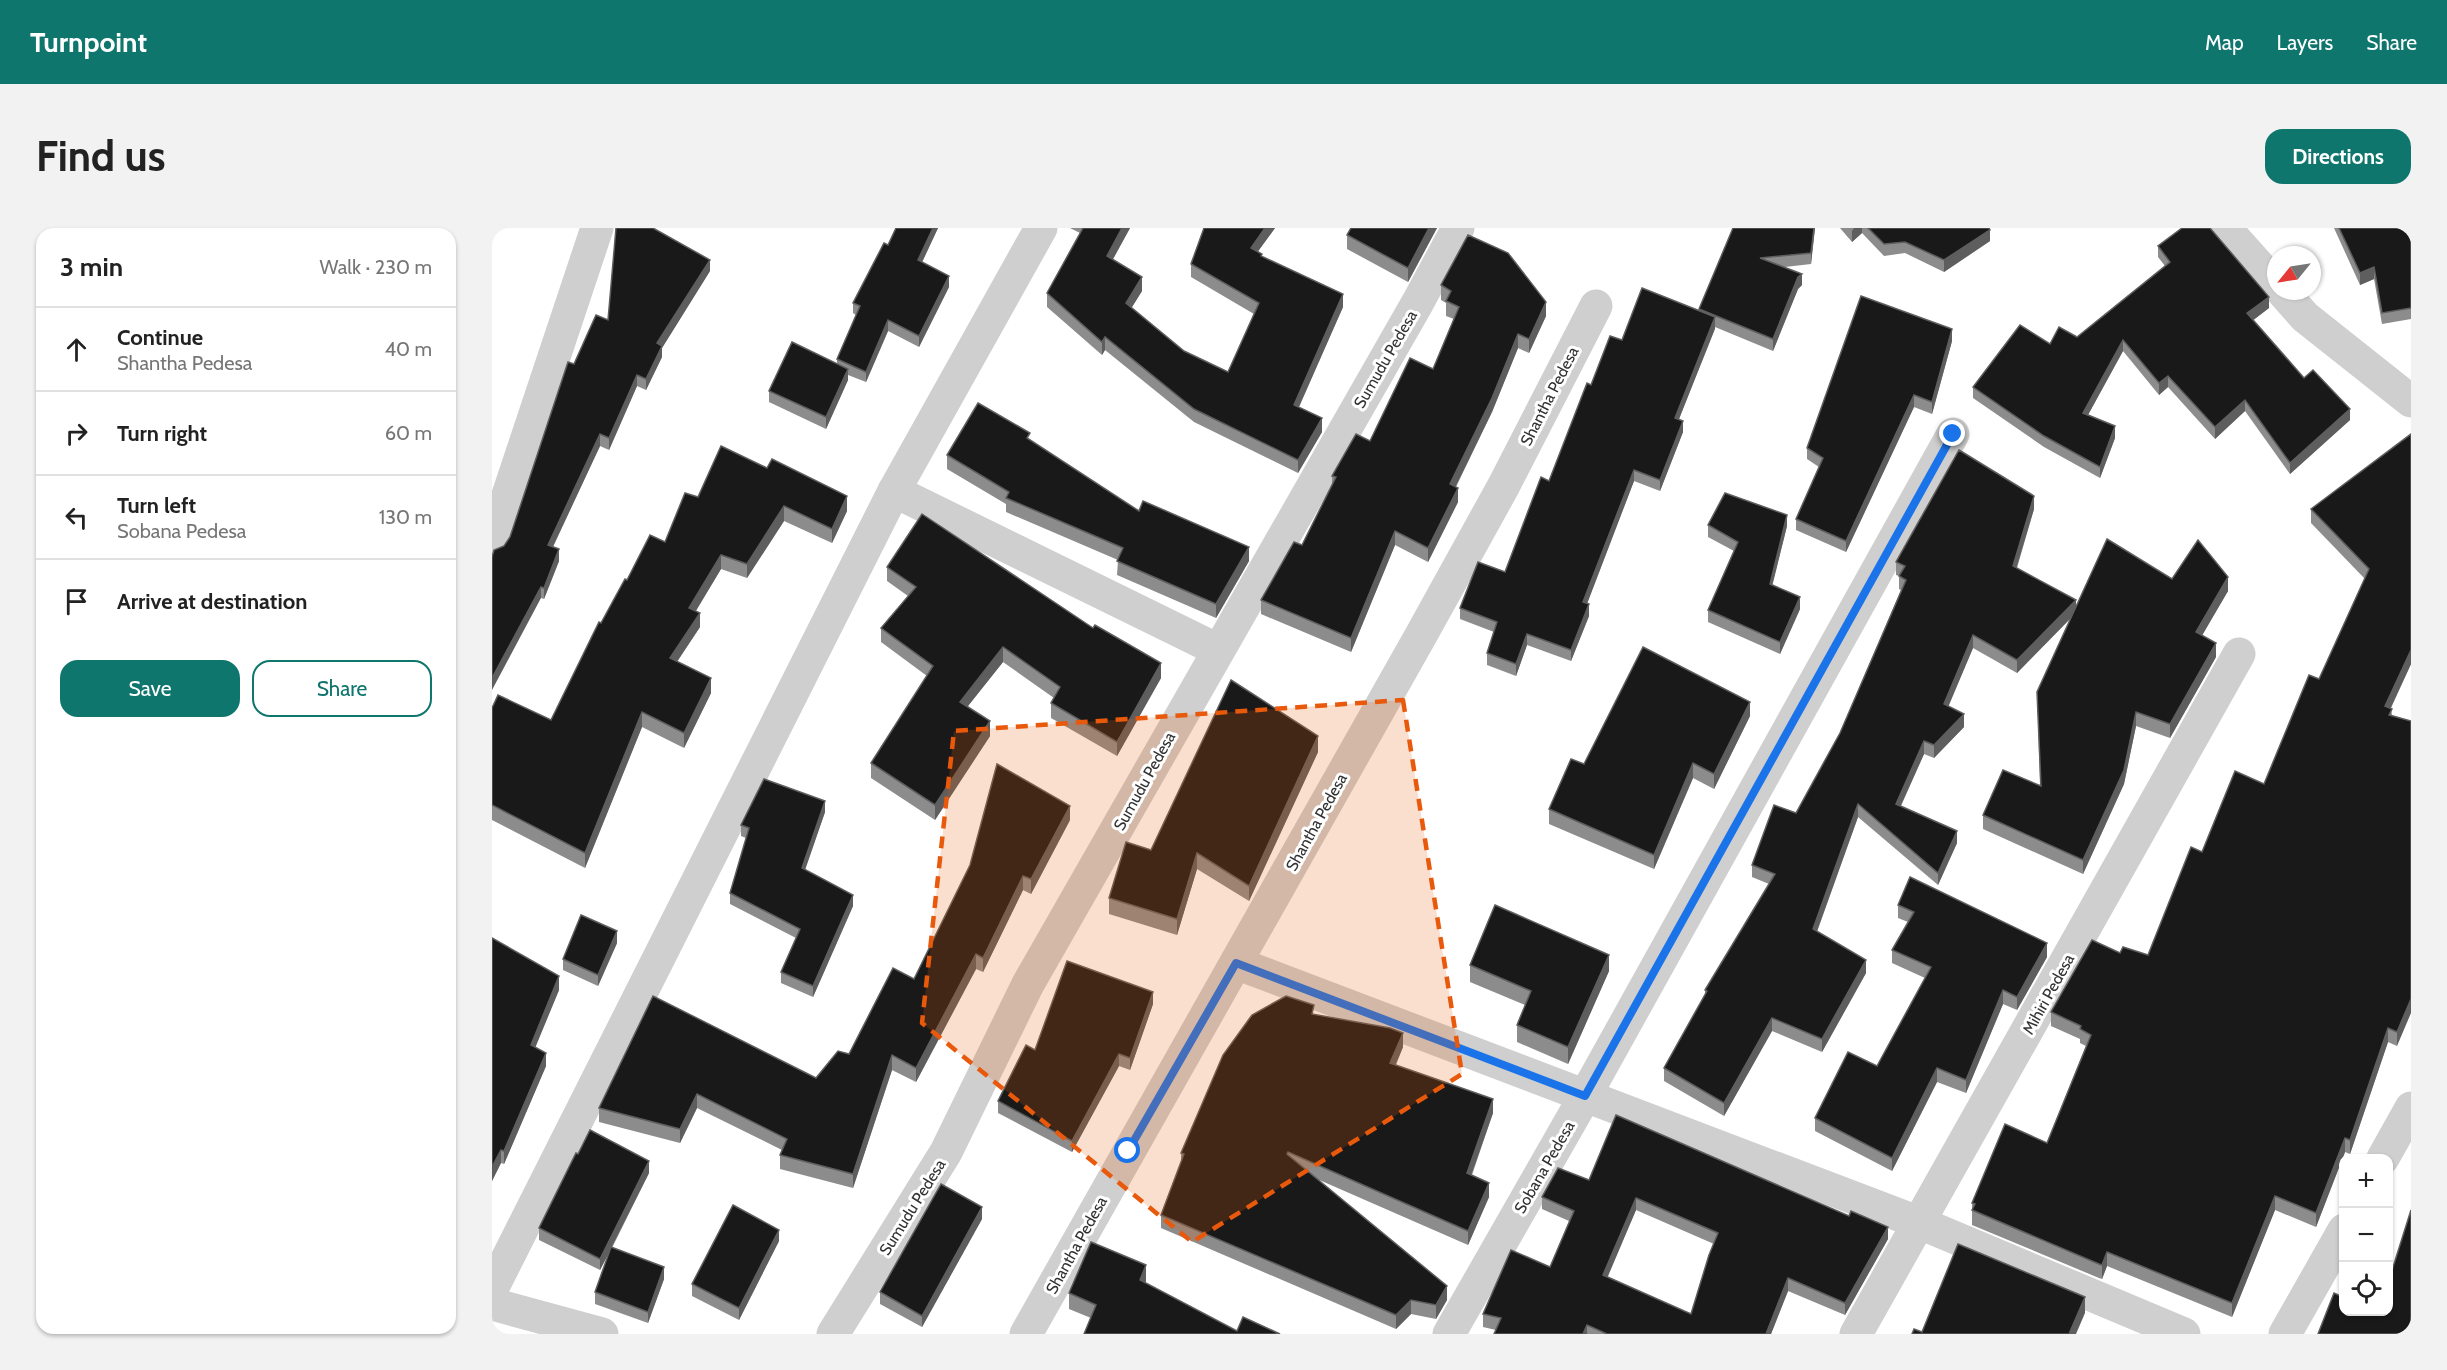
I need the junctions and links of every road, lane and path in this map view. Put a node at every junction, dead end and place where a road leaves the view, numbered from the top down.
1 (597, 228) edge
2 (1041, 228) edge
3 (1458, 228) edge
4 (2225, 228) edge
5 (2267, 275) edge
6 (2290, 300) edge
7 (1596, 306) dead end
8 (2411, 401) edge
9 (1953, 434) dead end
10 (894, 490) junction
11 (492, 543) edge
12 (1218, 650) junction
13 (2239, 654) dead end
14 (1236, 963) junction
15 (1585, 1096) junction
16 (2411, 1108) edge
17 (2385, 1154) edge
18 (1920, 1223) junction
19 (2339, 1237) edge
20 (492, 1288) edge
21 (492, 1304) edge
22 (602, 1334) edge
23 (833, 1334) edge
24 (1026, 1334) edge
25 (1449, 1334) edge
26 (1856, 1334) edge
27 (2184, 1334) edge
28 (2285, 1334) edge

1 - 11 street
2 - 10 street
3 - 12 street, Sumudu Pedesa
4 - 5 street
6 - 8 street
7 - 14 street, Shantha Pedesa
9 - 15 street, Sobana Pedesa
10 - 12 street
10 - 20 street
12 - 23 street, Sumudu Pedesa
13 - 18 street, Mihiri Pedesa
14 - 15 street
14 - 24 street, Shantha Pedesa
15 - 18 street
15 - 25 street, Sobana Pedesa
16 - 17 street
18 - 26 street, Mihiri Pedesa
18 - 27 street
19 - 28 street
21 - 22 street

